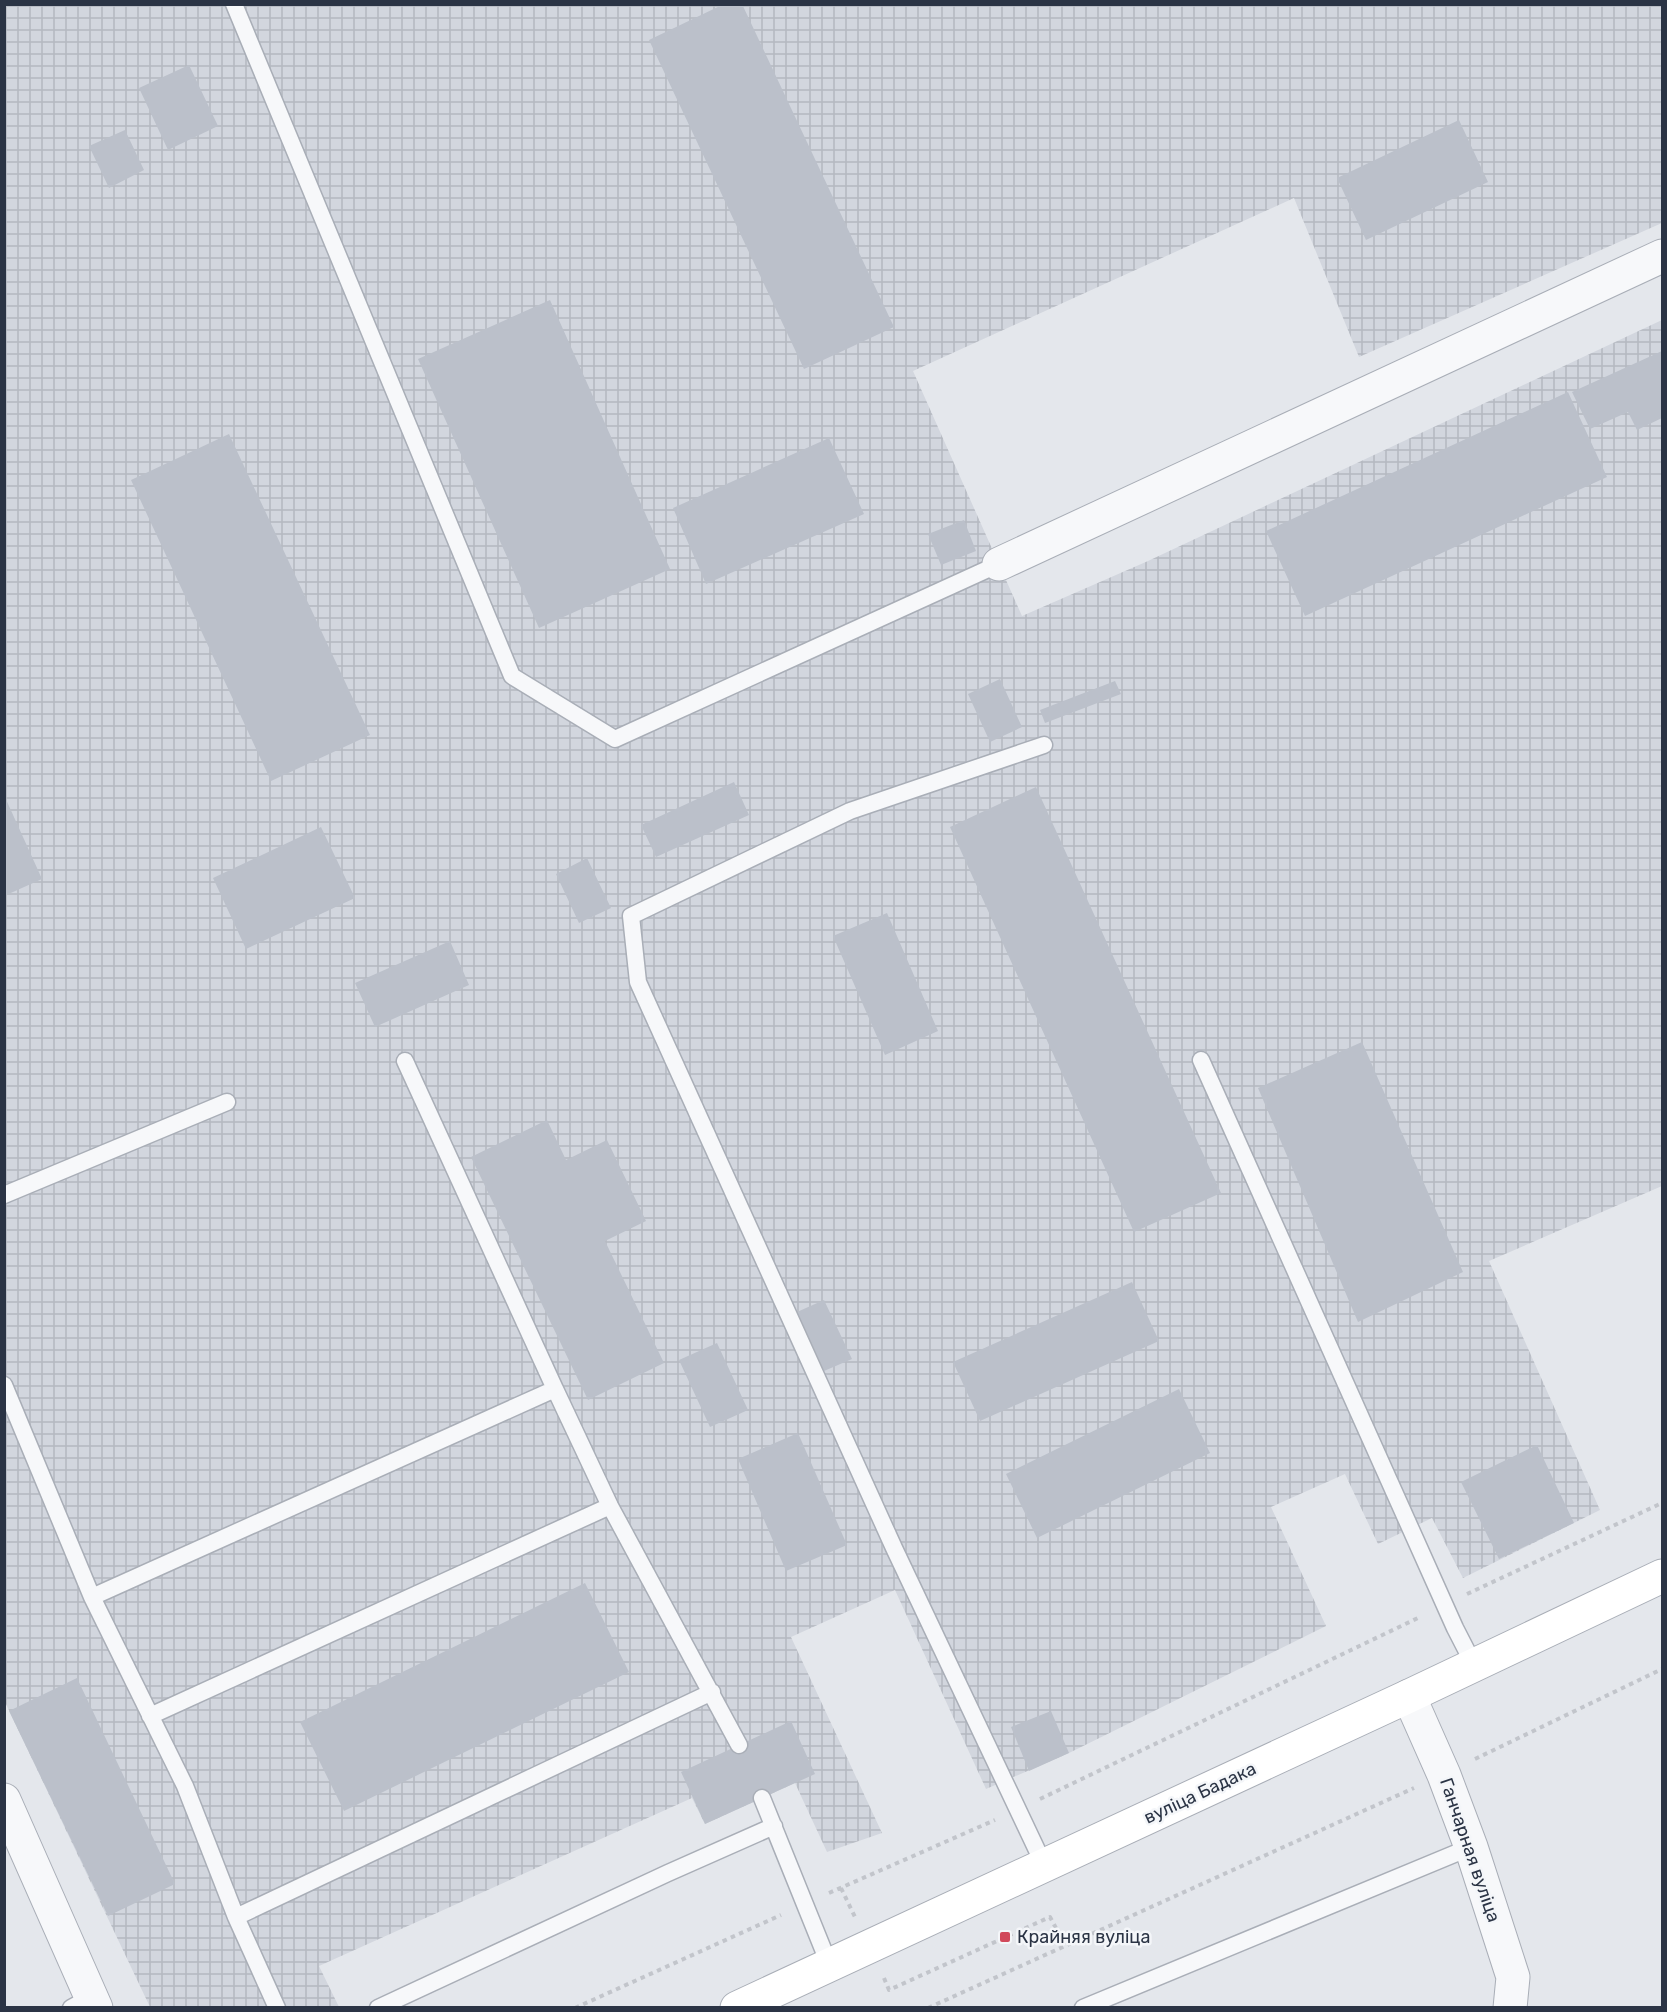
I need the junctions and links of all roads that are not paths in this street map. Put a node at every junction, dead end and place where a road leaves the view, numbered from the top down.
1 (234, 4) edge
2 (1662, 256) edge
3 (999, 564) joint
4 (1044, 745) dead end
5 (1201, 1060) dead end
6 (405, 1061) dead end
7 (227, 1101) dead end
8 (4, 1195) edge
9 (4, 1385) edge
10 (555, 1389) junction
11 (610, 1506) junction
12 (1662, 1576) edge
13 (92, 1597) junction
14 (1474, 1665) junction
15 (712, 1692) junction
16 (1409, 1696) junction
17 (150, 1716) junction
18 (739, 1745) dead end
19 (762, 1798) dead end
20 (4, 1800) edge
21 (774, 1826) junction
22 (1471, 1847) junction
23 (1044, 1865) junction
24 (236, 1917) junction
25 (829, 1965) junction
26 (86, 2004) edge
27 (277, 2007) edge
28 (378, 2007) edge
29 (737, 2007) edge
30 (1083, 2007) edge
31 (1510, 2007) edge

1 - 3 lane
2 - 3 street
4 - 23 lane
5 - 14 lane
6 - 10 lane
7 - 8 lane
9 - 13 lane
10 - 11 lane
10 - 13 lane
11 - 15 lane
11 - 17 lane
12 - 14 main road, вуліца Бадака
13 - 17 lane
14 - 16 main road, вуліца Бадака
15 - 18 lane
15 - 24 lane
16 - 22 street, Ганчарная вуліца
16 - 23 main road, вуліца Бадака
17 - 24 lane
19 - 21 lane
20 - 26 street
21 - 25 lane
21 - 28 lane
22 - 30 lane
22 - 31 street, Ганчарная вуліца
23 - 25 main road, вуліца Бадака
24 - 27 lane
25 - 29 main road, вуліца Бадака

